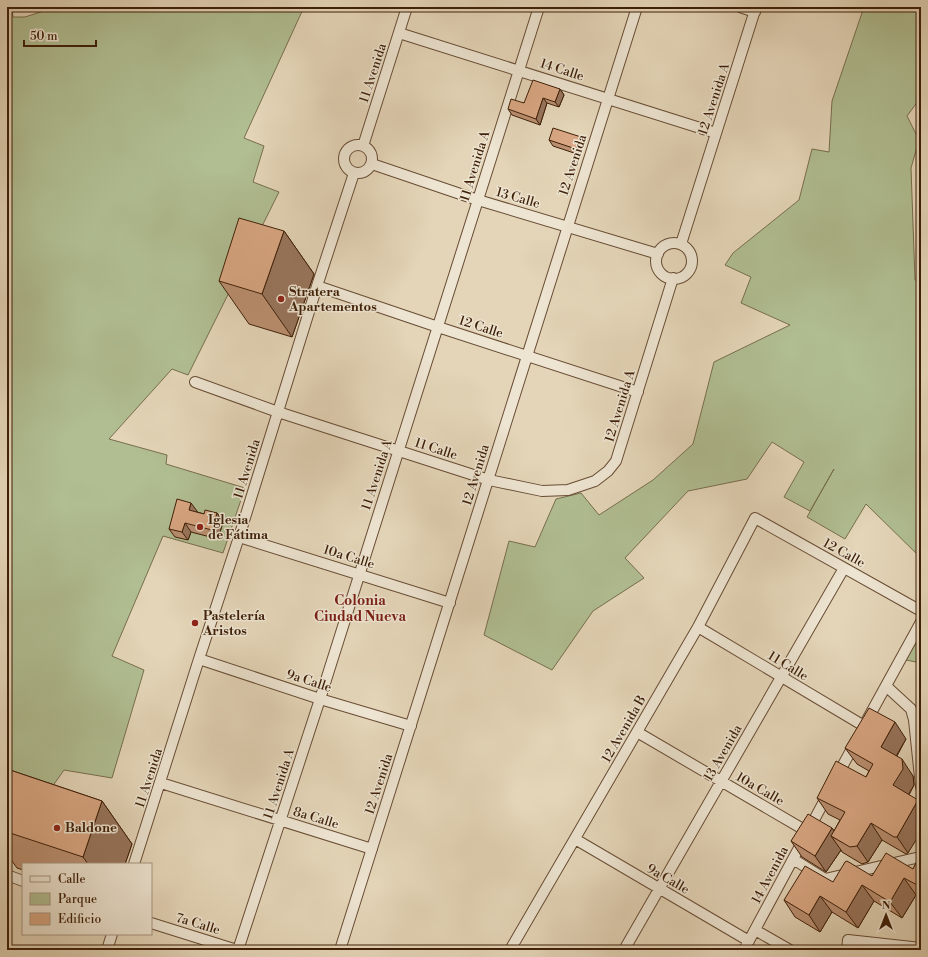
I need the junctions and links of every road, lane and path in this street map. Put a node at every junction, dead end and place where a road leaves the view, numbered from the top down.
1 (407, 7) edge
2 (539, 7) edge
3 (637, 7) edge
4 (740, 7) edge
5 (755, 10) edge
6 (399, 33) junction
7 (519, 70) junction
8 (608, 99) junction
9 (716, 133) junction
10 (363, 146) junction
11 (372, 164) junction
12 (354, 173) junction
13 (478, 200) junction
14 (567, 226) junction
15 (681, 244) junction
16 (658, 254) junction
17 (673, 278) junction
18 (317, 286) junction
19 (438, 327) junction
20 (527, 356) junction
21 (195, 382) dead end
22 (638, 392) junction
23 (278, 412) junction
24 (398, 451) junction
25 (489, 480) junction
26 (542, 491) joint
27 (755, 518) joint
28 (239, 537) junction
29 (844, 568) junction
30 (359, 574) junction
31 (450, 603) junction
32 (921, 611) edge
33 (921, 622) edge
34 (698, 627) junction
35 (199, 659) junction
36 (781, 677) junction
37 (886, 686) junction
38 (320, 699) junction
39 (411, 726) junction
40 (864, 726) junction
41 (637, 732) junction
42 (721, 781) junction
43 (161, 783) junction
44 (921, 787) edge
45 (281, 821) junction
46 (808, 832) junction
47 (574, 839) junction
48 (372, 849) junction
49 (920, 857) edge
50 (793, 859) junction
51 (134, 863) edge
52 (7, 875) edge
53 (22, 880) edge
54 (660, 888) junction
55 (152, 923) edge
56 (755, 930) junction
57 (112, 935) edge
58 (749, 941) junction
59 (847, 945) edge
60 (779, 947) edge
61 (921, 948) edge
62 (514, 949) edge
63 (107, 950) edge
64 (238, 950) edge
65 (340, 950) edge
66 (624, 950) edge
67 (744, 950) edge
68 (790, 950) edge

1 - 6 street, 11 Avenida
2 - 7 street, 11 Avenida A
3 - 8 street, 12 Avenida
4 - 5 street
5 - 9 street, 12 Avenida A
6 - 7 street, 14 Calle
6 - 10 street, 11 Avenida
7 - 8 street, 14 Calle
7 - 13 street, 11 Avenida A
8 - 9 street, 14 Calle
8 - 14 street, 12 Avenida
9 - 15 street, 12 Avenida A
10 - 11 street
10 - 12 street
11 - 12 street
11 - 13 street, 13 Calle
12 - 18 street, 11 Avenida
13 - 14 street, 13 Calle
13 - 19 street, 11 Avenida A
14 - 16 street, 13 Calle
14 - 20 street, 12 Avenida
15 - 16 street
15 - 17 street
16 - 17 street
17 - 22 street, 12 Avenida A
18 - 19 street, 12 Calle
18 - 23 street, 11 Avenida
19 - 20 street, 12 Calle
19 - 24 street, 11 Avenida A
20 - 22 street, 12 Calle
20 - 25 street, 12 Avenida
21 - 23 street, 11 Calle
22 - 26 street, 12 Avenida A
23 - 24 street, 11 Calle
23 - 28 street, 11 Avenida
24 - 25 street, 11 Calle
24 - 30 street, 11 Avenida A
25 - 26 street, 11 Calle
25 - 31 street, 12 Avenida
27 - 29 street, 12 Calle
27 - 34 street, 12 Avenida B
28 - 30 street, 10a Calle
28 - 35 street, 11 Avenida
29 - 32 street, 12 Calle
29 - 36 street, 13 Avenida
30 - 31 street, 10a Calle
30 - 38 street, 11 Avenida A
31 - 39 street, 12 Avenida
33 - 37 street, 14 Avenida
34 - 36 street, 11 Calle
34 - 41 street, 12 Avenida B
35 - 38 street, 9a Calle
35 - 43 street, 11 Avenida
36 - 40 street, 11 Calle
36 - 42 street, 13 Avenida
37 - 40 street, 14 Avenida
37 - 44 street
38 - 39 street, 9a Calle
38 - 45 street, 11 Avenida A
39 - 48 street, 12 Avenida
40 - 46 street, 14 Avenida
41 - 42 street, 10a Calle
41 - 47 street, 12 Avenida B
42 - 46 street, 10a Calle
42 - 54 street, 13 Avenida
43 - 45 street, 8a Calle
43 - 51 street, 11 Avenida
45 - 48 street, 8a Calle
45 - 64 street, 11 Avenida A
46 - 50 street, 14 Avenida
47 - 54 street, 9a Calle
47 - 62 street, 12 Avenida B
48 - 65 street, 12 Avenida
49 - 50 street
50 - 56 street, 14 Avenida
52 - 53 street
54 - 58 street, 9a Calle
54 - 66 street, 13 Avenida
55 - 64 street, 7a Calle
56 - 58 street, 14 Avenida
56 - 60 street
57 - 63 street
58 - 67 street, 14 Avenida
59 - 61 street
60 - 68 street

